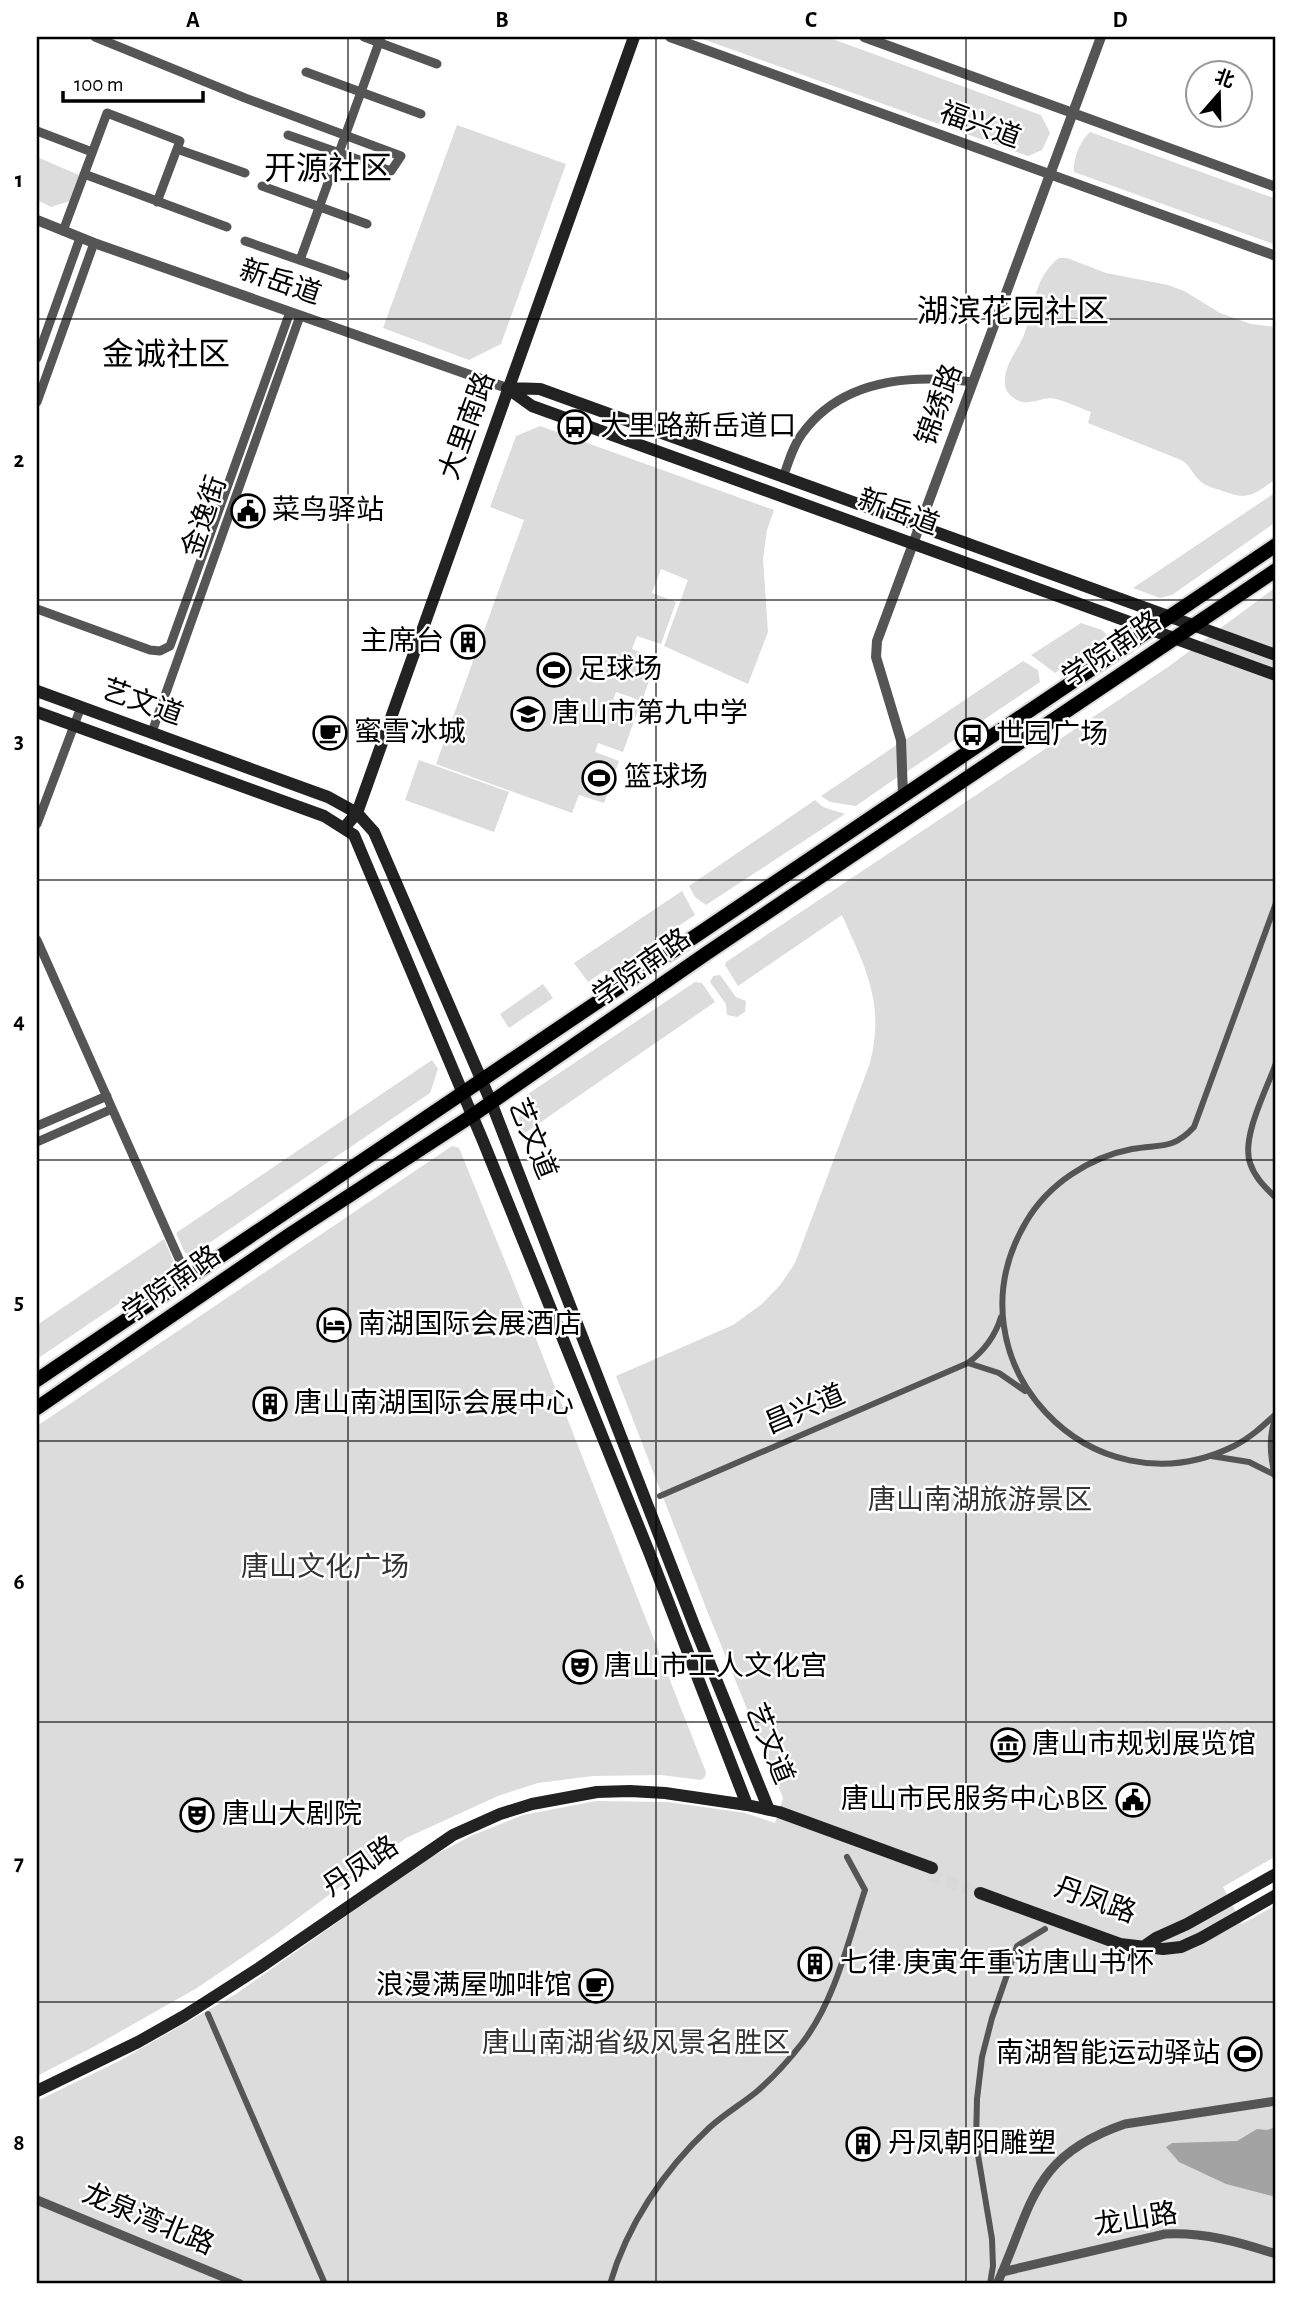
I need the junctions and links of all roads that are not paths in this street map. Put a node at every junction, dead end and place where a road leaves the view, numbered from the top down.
1 (95, 37) edge
2 (364, 37) edge
3 (634, 37) edge
4 (670, 37) edge
5 (864, 37) edge
6 (1101, 37) edge
7 (380, 39) edge
8 (437, 64) dead end
9 (306, 72) dead end
10 (361, 92) junction
11 (1073, 113) junction
12 (421, 114) dead end
13 (37, 131) edge
14 (288, 135) dead end
15 (345, 135) junction
16 (177, 149) junction
17 (92, 152) junction
18 (339, 153) junction
19 (245, 173) dead end
20 (84, 174) junction
21 (1049, 175) junction
22 (262, 187) dead end
23 (1276, 187) edge
24 (157, 202) junction
25 (319, 207) junction
26 (37, 220) edge
27 (367, 224) dead end
28 (227, 227) dead end
29 (63, 231) junction
30 (80, 238) junction
31 (245, 241) dead end
32 (94, 243) junction
33 (1276, 256) edge
34 (300, 260) junction
35 (345, 276) dead end
36 (295, 314) junction
37 (37, 358) edge
38 (973, 382) junction
39 (507, 388) junction
40 (37, 402) edge
41 (783, 478) junction
42 (919, 527) junction
43 (913, 544) junction
44 (1276, 545) edge
45 (1276, 570) edge
46 (37, 609) edge
47 (1169, 617) junction
48 (1194, 626) junction
49 (1150, 630) junction
50 (1173, 638) junction
51 (1276, 656) edge
52 (1276, 675) edge
53 (37, 691) edge
54 (81, 707) junction
55 (37, 712) edge
56 (72, 725) junction
57 (152, 732) junction
58 (903, 796) junction
59 (357, 813) junction
60 (37, 824) edge
61 (344, 828) junction
62 (1276, 903) edge
63 (37, 940) edge
64 (1276, 1063) edge
65 (482, 1081) junction
66 (464, 1095) junction
67 (107, 1096) junction
68 (491, 1102) junction
69 (112, 1109) junction
70 (473, 1115) junction
71 (37, 1126) edge
72 (37, 1142) edge
73 (1276, 1198) edge
74 (188, 1279) junction
75 (1002, 1314) junction
76 (968, 1363) junction
77 (37, 1380) edge
78 (1029, 1395) junction
79 (37, 1408) edge
80 (1276, 1416) edge
81 (1211, 1456) junction
82 (1276, 1476) edge
83 (660, 1496) dead end
84 (649, 1505) junction
85 (633, 1512) junction
86 (747, 1805) junction
87 (769, 1810) junction
88 (847, 1857) dead end
89 (1276, 1874) edge
90 (981, 1889) tunnel mouth
91 (1276, 1895) edge
92 (1045, 1929) dead end
93 (1146, 1945) junction
94 (208, 2014) dead end
95 (37, 2091) edge
96 (1276, 2101) edge
97 (37, 2200) edge
98 (1276, 2255) edge
99 (1002, 2272) junction
100 (240, 2284) edge
101 (325, 2284) edge
102 (610, 2284) edge
103 (990, 2284) edge
104 (997, 2284) edge

1 - 15 street
2 - 7 street
3 - 39 main road, 大里南路
4 - 21 street, 福兴道
5 - 11 street, 福兴道
6 - 11 street, 锦绣路
7 - 8 street
7 - 10 street
9 - 10 street
10 - 12 street
10 - 15 street
11 - 21 street, 锦绣路
11 - 23 street, 福兴道
13 - 17 street
14 - 18 street
15 - 18 street
15 - 18 street
16 - 17 street
16 - 19 street
16 - 24 street
17 - 20 street
18 - 25 street
20 - 24 street
20 - 29 street
21 - 33 street, 福兴道
21 - 38 street, 锦绣路
22 - 25 street
24 - 28 street
25 - 27 street
25 - 34 street
26 - 29 street, 新岳道
29 - 30 street, 新岳道
30 - 32 street, 新岳道
30 - 37 street
31 - 34 street
32 - 36 street, 新岳道
32 - 40 street
34 - 35 street
36 - 39 street, 新岳道
36 - 46 street
36 - 57 street, 金逸街
38 - 41 street
38 - 42 street, 锦绣路
39 - 41 main road, 新岳道
39 - 43 main road, 新岳道
39 - 59 main road, 大里南路
41 - 42 main road, 新岳道
42 - 43 street, 锦绣路
42 - 47 main road, 新岳道
43 - 49 main road, 新岳道
43 - 58 street, 锦绣路
44 - 47 main road, 学院南路
45 - 48 main road, 学院南路
47 - 48 main road, 新岳道
47 - 49 main road, 学院南路
48 - 50 main road, 学院南路
48 - 51 main road, 新岳道
49 - 50 main road, 新岳道
49 - 58 main road, 学院南路
50 - 52 main road, 新岳道
50 - 68 main road, 学院南路
53 - 54 main road, 艺文道
54 - 56 street
54 - 57 main road, 艺文道
55 - 56 main road, 艺文道
56 - 60 street
56 - 61 main road, 艺文道
57 - 59 main road, 艺文道
58 - 65 main road, 学院南路
59 - 61 main road, 大里南路
59 - 65 main road, 艺文道
61 - 66 main road, 艺文道
62 - 75 street
63 - 67 street
64 - 73 street
65 - 66 main road, 学院南路
65 - 68 main road, 艺文道
66 - 70 main road, 艺文道
66 - 74 main road, 学院南路
67 - 69 street
67 - 71 street
68 - 70 main road, 学院南路
68 - 84 main road, 艺文道
69 - 72 street
69 - 74 street
70 - 79 main road, 学院南路
70 - 85 main road, 艺文道
74 - 77 main road, 学院南路
75 - 76 street
75 - 78 street
76 - 78 street
76 - 83 street, 昌兴道
78 - 81 street
80 - 81 street
80 - 82 street
81 - 82 street
84 - 85 main road
84 - 87 main road, 艺文道
85 - 86 main road, 艺文道
86 - 87 main road, 丹凤路
86 - 87 main road, 丹凤路
86 - 95 main road, 丹凤路
88 - 102 street
89 - 93 main road
90 - 93 main road, 丹凤路
91 - 93 main road, 丹凤路
92 - 103 street
94 - 101 street
96 - 99 street
97 - 100 street, 龙泉湾北路
98 - 99 street, 龙山路
99 - 104 street

